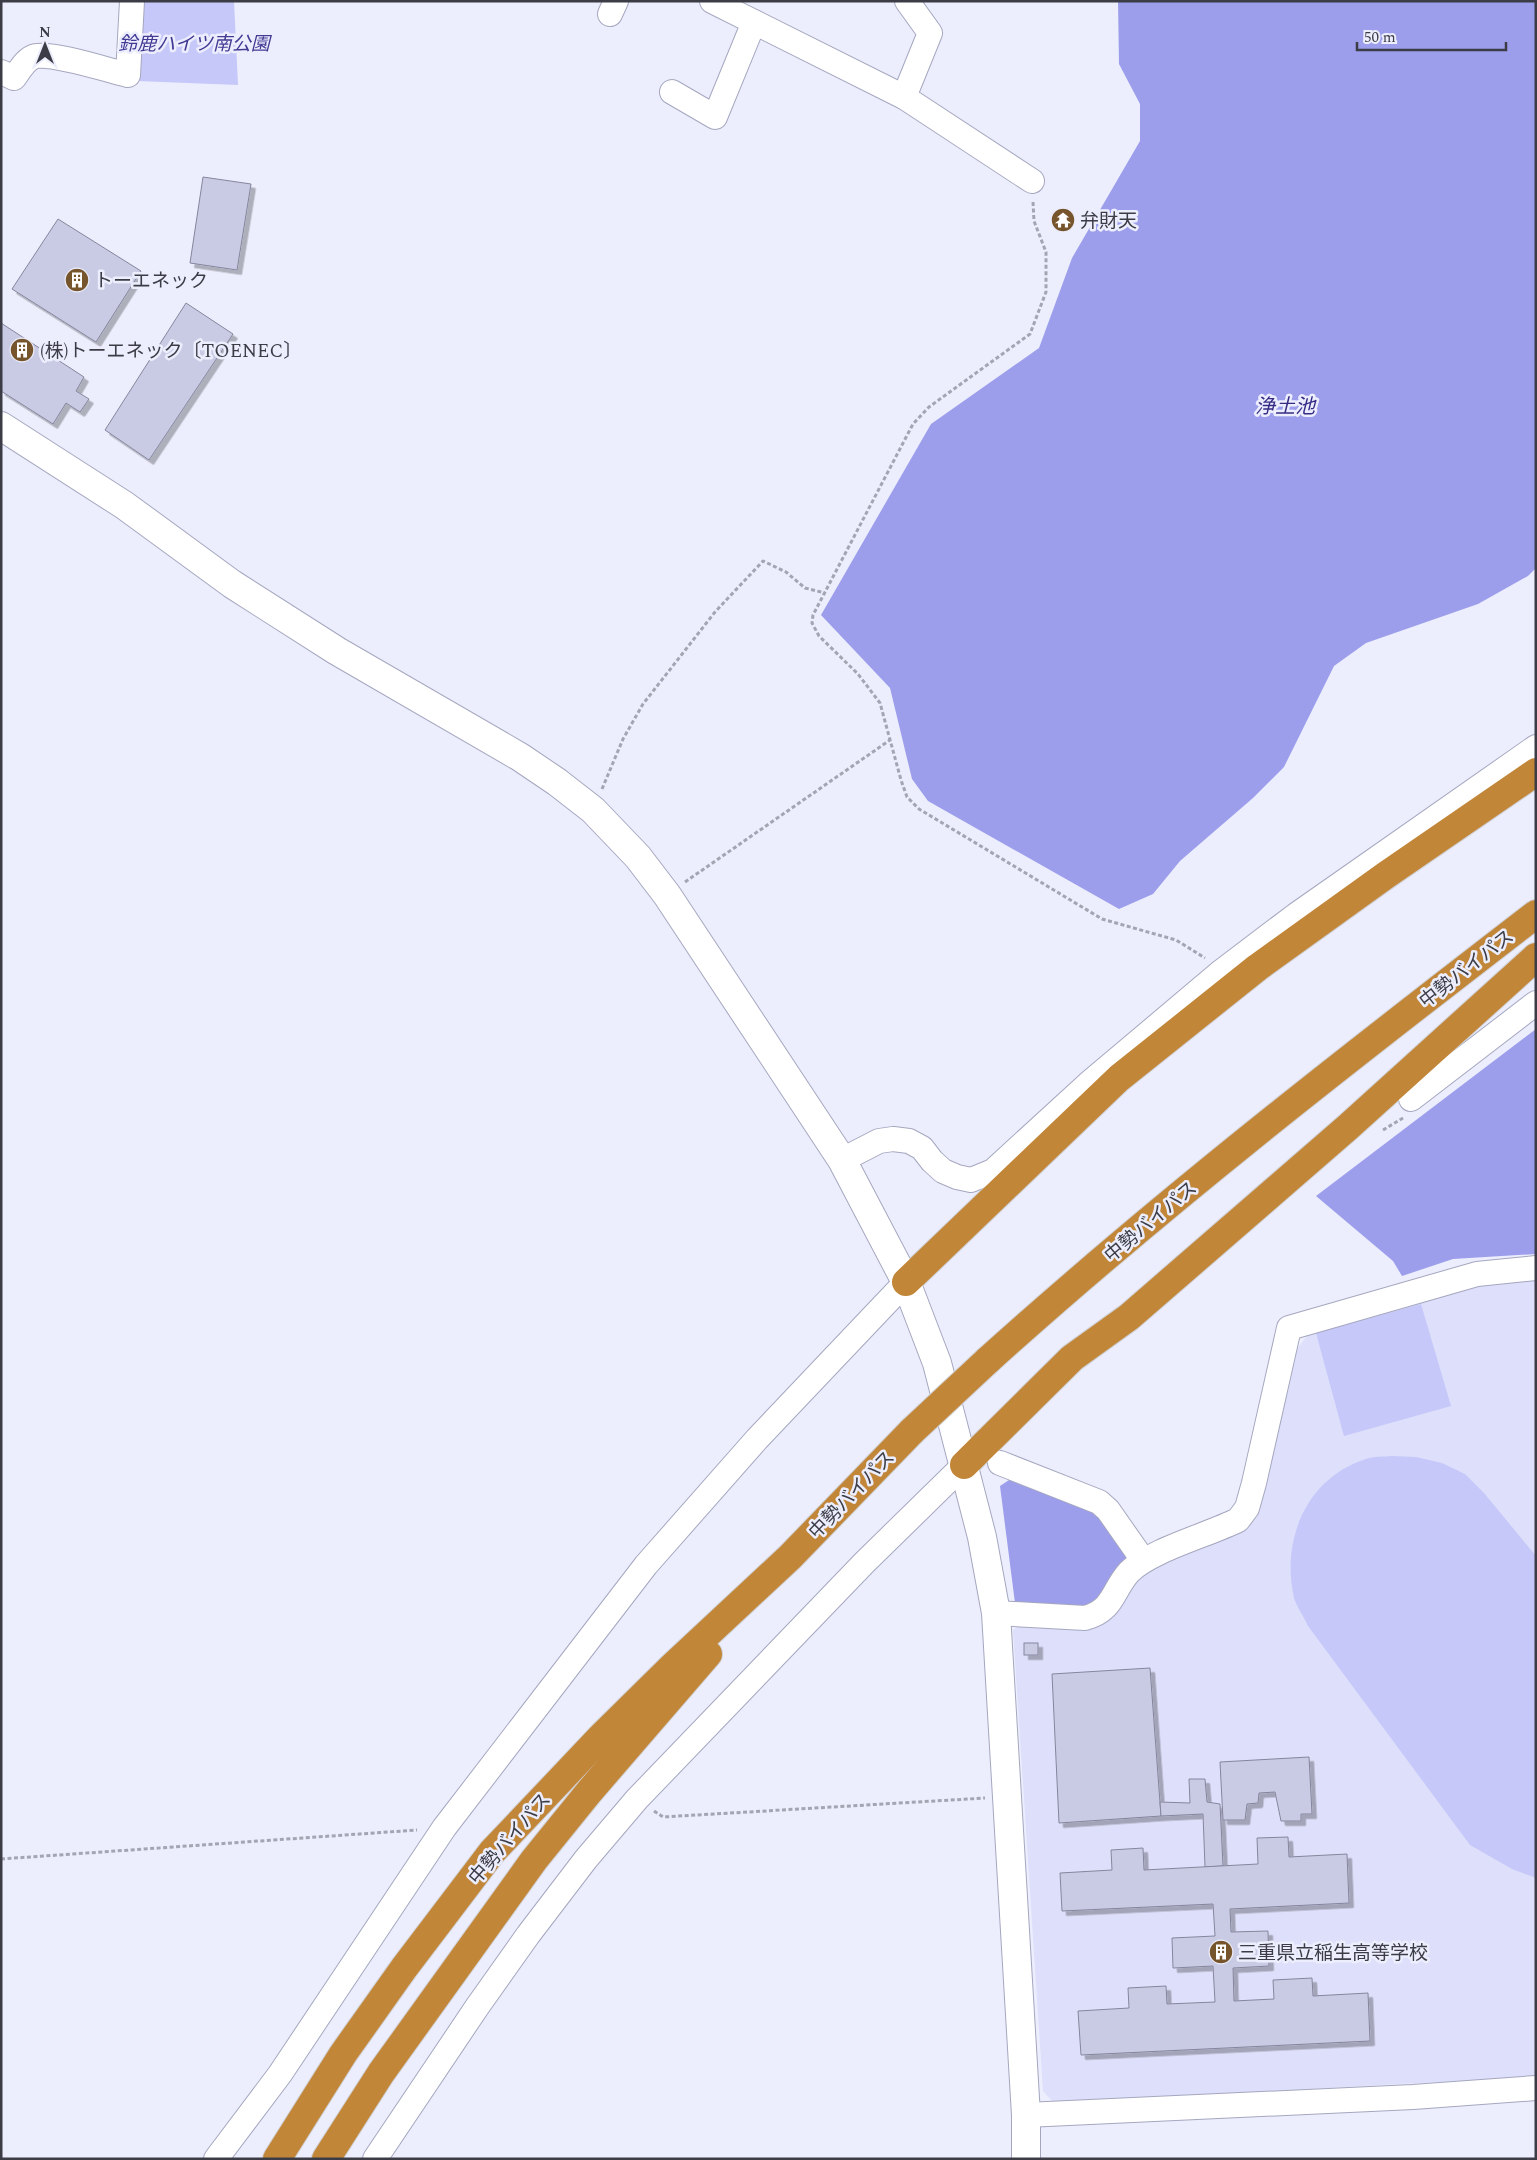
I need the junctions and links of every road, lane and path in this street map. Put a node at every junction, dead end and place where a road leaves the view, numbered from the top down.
1 (132, 1) edge
2 (712, 1) edge
3 (907, 1) edge
4 (754, 22) junction
5 (1, 72) edge
6 (672, 92) dead end
7 (904, 96) junction
8 (1032, 181) joint
9 (1, 426) edge
10 (825, 593) junction
11 (890, 740) junction
12 (1536, 747) edge
13 (1536, 772) edge
14 (594, 810) junction
15 (667, 895) junction
16 (1536, 914) edge
17 (1536, 957) edge
18 (1222, 971) junction
19 (1536, 1003) edge
20 (1411, 1098) dead end
21 (842, 1160) junction
22 (1536, 1268) edge
23 (906, 1282) junction
24 (1000, 1464) dead end
25 (964, 1465) junction
26 (790, 1558) junction
27 (1143, 1560) junction
28 (996, 1613) junction
29 (1008, 1796) junction
30 (636, 1799) junction
31 (444, 1828) junction
32 (1, 1859) edge
33 (1536, 2088) edge
34 (1026, 2115) junction
35 (216, 2159) edge
36 (277, 2159) edge
37 (326, 2159) edge
38 (375, 2159) edge
39 (1026, 2159) edge

1 - 5 street
2 - 4 street
3 - 7 street
4 - 6 street
4 - 7 street
7 - 8 street
8 - 10 path
9 - 14 street
10 - 11 path
10 - 14 path
11 - 15 path
11 - 18 path
12 - 18 street
13 - 23 highway
14 - 15 street
15 - 21 street
16 - 26 highway, 中勢バイパス, bridge
17 - 25 highway
18 - 21 street
19 - 20 street
21 - 23 street
22 - 27 street
23 - 25 street
23 - 31 street
24 - 27 street
25 - 28 street
25 - 30 street
26 - 36 highway, 中勢バイパス
26 - 37 highway, 中勢バイパス
27 - 28 street
28 - 29 street
29 - 30 path
29 - 34 street
30 - 38 street
31 - 32 path
31 - 35 street
33 - 34 street
34 - 39 street

